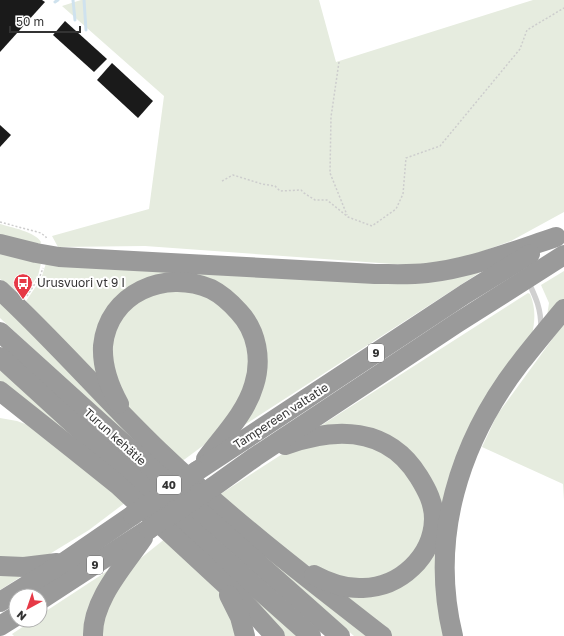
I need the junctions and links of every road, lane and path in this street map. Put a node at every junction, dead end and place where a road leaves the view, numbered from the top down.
1 (564, 8) edge
2 (338, 62) dead end
3 (222, 181) dead end
4 (348, 217) junction
5 (0, 222) edge
6 (47, 242) dead end
7 (561, 242) edge
8 (0, 244) edge
9 (44, 264) dead end
10 (522, 270) junction
11 (0, 290) edge
12 (23, 300) dead end
13 (564, 309) edge
14 (0, 332) edge
15 (541, 338) junction
16 (0, 357) edge
17 (0, 391) edge
18 (0, 411) edge
19 (125, 416) junction
20 (42, 425) junction
21 (255, 457) junction
22 (197, 471) junction
23 (149, 530) junction
24 (288, 562) junction
25 (63, 563) junction
26 (0, 566) edge
27 (221, 582) junction
28 (48, 595) edge
29 (0, 602) edge
30 (93, 636) edge
31 (245, 636) edge
32 (275, 636) edge
33 (311, 636) edge
34 (340, 636) edge
35 (382, 636) edge
36 (453, 636) edge

1 - 4 path
2 - 4 path
3 - 4 path
5 - 6 path
7 - 8 highway
7 - 10 highway, Tampereen valtatie / 9
9 - 12 path
10 - 15 lane
10 - 21 highway, Tampereen valtatie / 9
10 - 22 highway, Tampereen valtatie / 9
11 - 19 highway
13 - 15 highway
14 - 34 highway, Turun kehätie / 40
15 - 36 highway
16 - 33 highway, Turun kehätie / 40
17 - 20 highway
18 - 20 highway
19 - 22 highway
19 - 24 highway
20 - 27 highway
21 - 23 highway, Tampereen valtatie / 9, bridge
21 - 24 highway
22 - 25 highway, Tampereen valtatie / 9, bridge
23 - 28 highway, Tampereen valtatie / 9
23 - 30 highway
24 - 35 highway
25 - 26 highway
25 - 29 highway, Tampereen valtatie / 9
27 - 31 highway
27 - 32 highway

